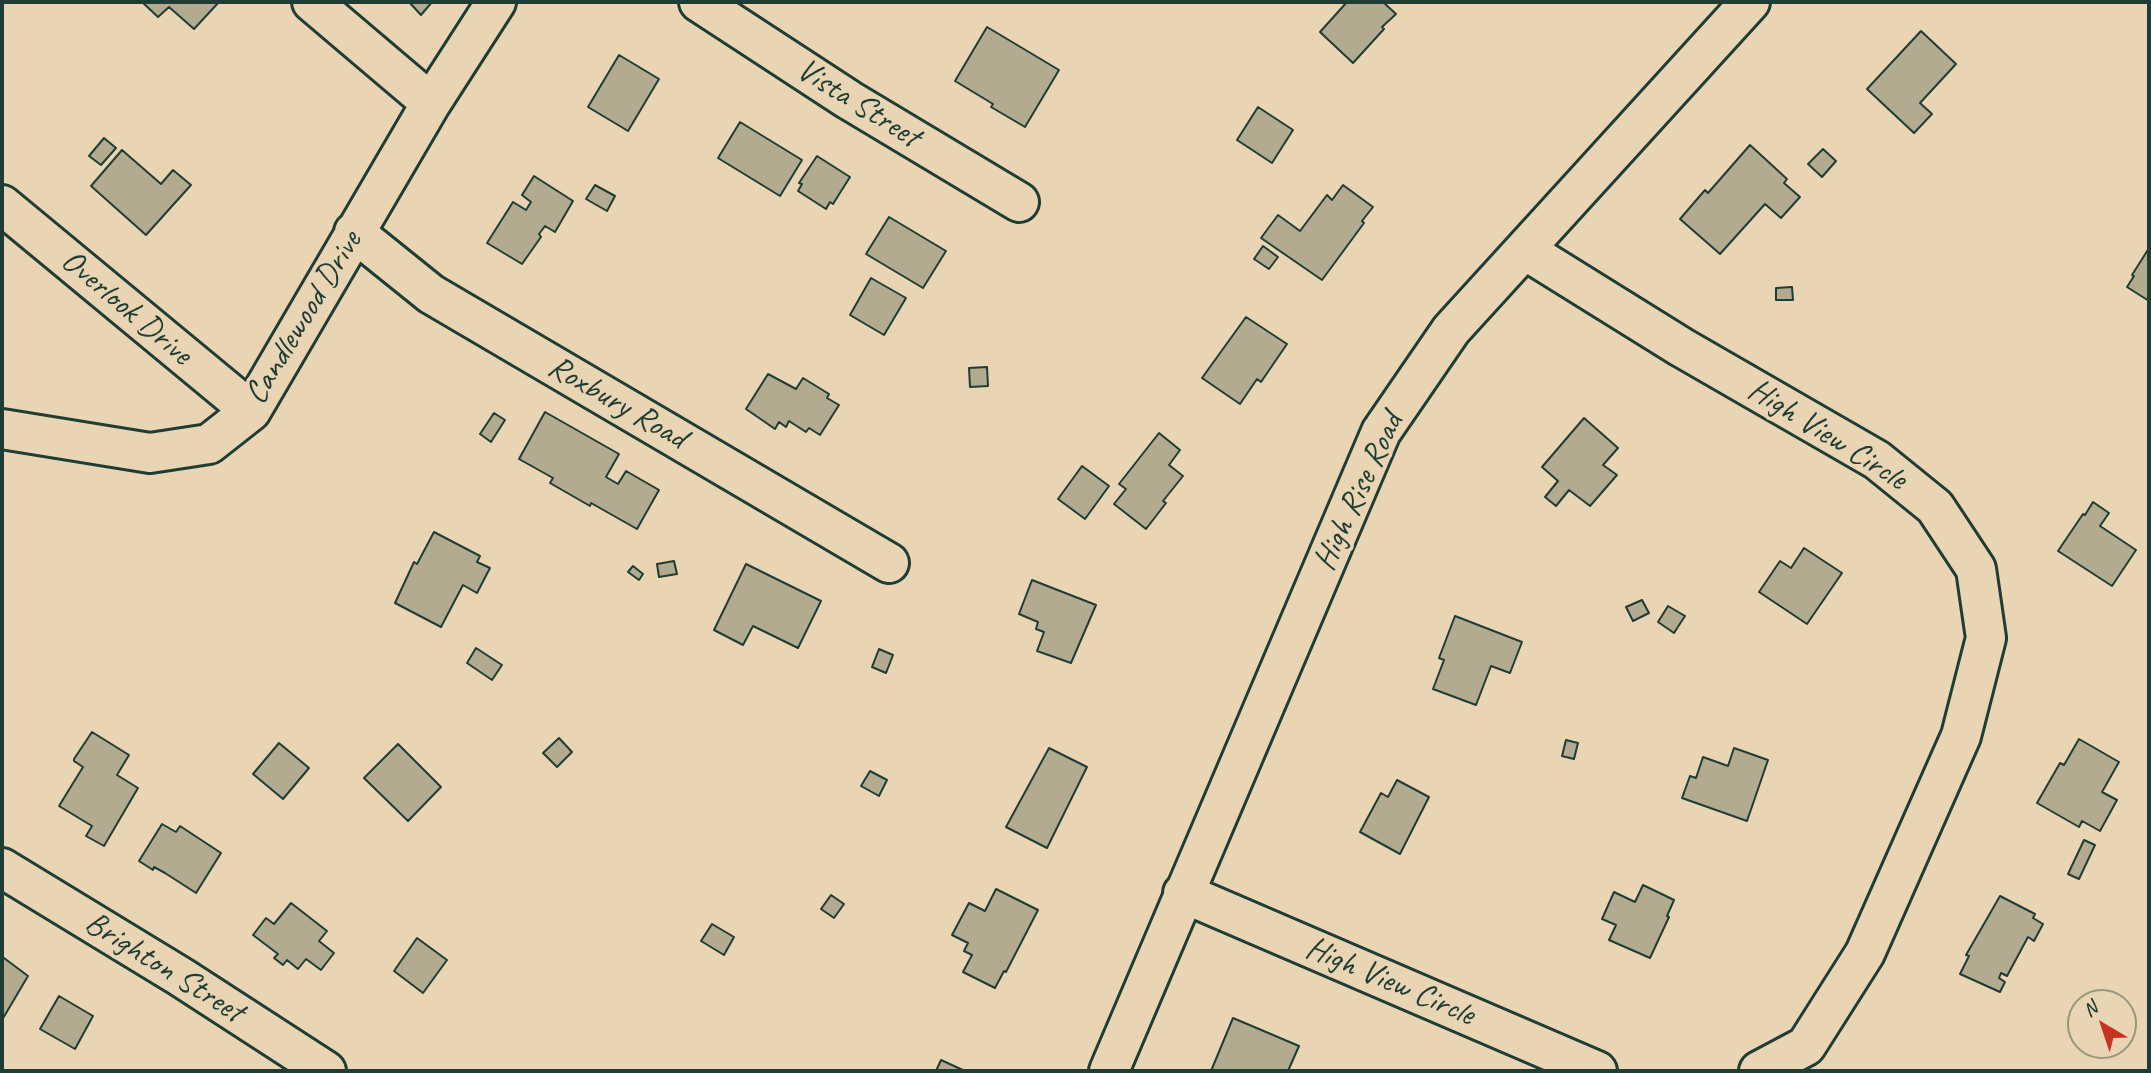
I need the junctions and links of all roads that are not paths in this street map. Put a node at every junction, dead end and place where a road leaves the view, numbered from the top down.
1 (312, 2) edge
2 (496, 2) edge
3 (699, 2) edge
4 (1750, 2) edge
5 (431, 103) junction
6 (1019, 202) dead end
7 (2, 205) edge
8 (355, 232) junction
9 (1525, 250) junction
10 (251, 411) junction
11 (2, 429) edge
12 (889, 563) dead end
13 (2, 868) edge
14 (1184, 893) junction
15 (326, 1071) edge
16 (1109, 1071) edge
17 (1597, 1071) edge
18 (1759, 1071) edge

1 - 5 street
2 - 5 street, Candlewood Drive
3 - 6 street, Vista Street
4 - 9 street, High Rise Road
5 - 8 street, Candlewood Drive
7 - 10 street, Overlook Drive
8 - 10 street, Candlewood Drive
8 - 12 street, Roxbury Road
9 - 14 street, High Rise Road
9 - 18 street, High View Circle
10 - 11 street, Candlewood Drive
13 - 15 street, Brighton Street
14 - 16 street, High Rise Road
14 - 17 street, High View Circle

